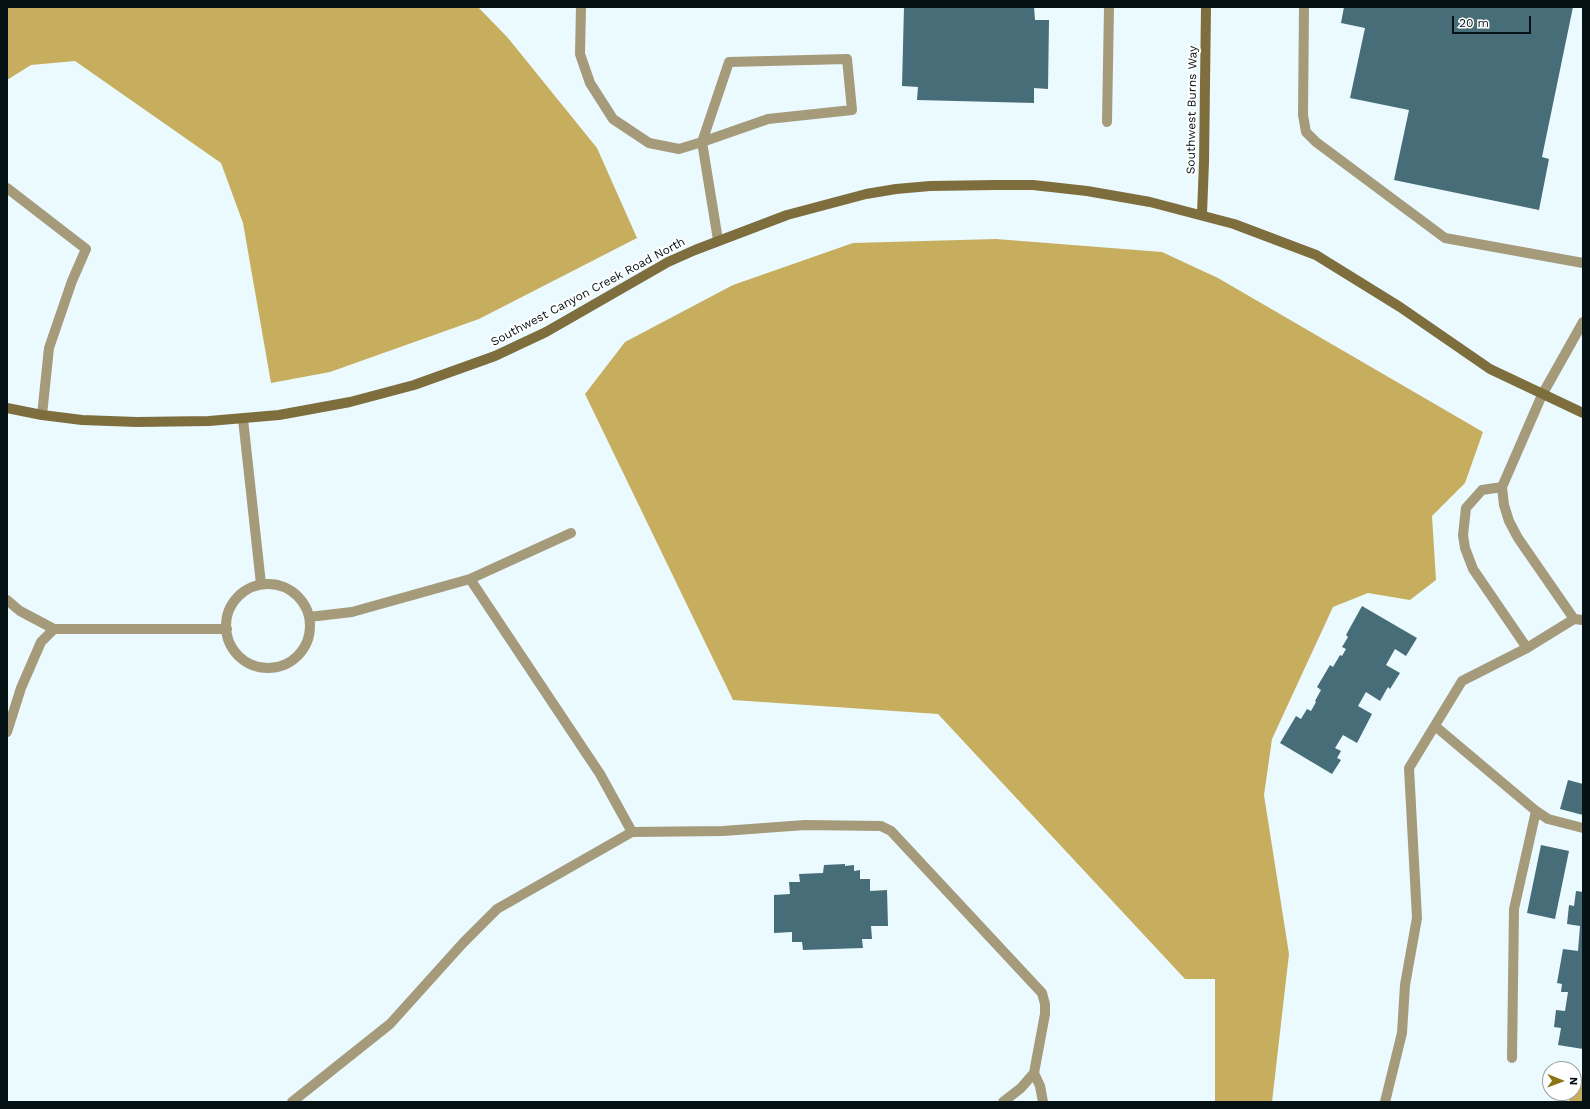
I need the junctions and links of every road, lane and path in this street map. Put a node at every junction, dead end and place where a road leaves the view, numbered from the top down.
1 (582, 7) edge
2 (1110, 7) edge
3 (1206, 7) edge
4 (1304, 7) edge
5 (1108, 122) dead end
6 (702, 142) junction
7 (7, 188) edge
8 (1202, 214) junction
9 (718, 240) junction
10 (1583, 263) edge
11 (1583, 322) edge
12 (1542, 395) junction
13 (7, 409) edge
14 (1583, 413) edge
15 (42, 415) junction
16 (242, 419) junction
17 (1502, 487) junction
18 (571, 533) dead end
19 (470, 579) junction
20 (261, 584) junction
21 (7, 600) edge
22 (309, 617) junction
23 (1579, 619) edge
24 (54, 629) junction
25 (227, 629) junction
26 (1528, 648) junction
27 (1435, 726) junction
28 (7, 732) edge
29 (1536, 811) junction
30 (1583, 828) edge
31 (632, 832) junction
32 (1512, 1058) dead end
33 (1034, 1073) junction
34 (292, 1102) edge
35 (1003, 1102) edge
36 (1043, 1102) edge
37 (1385, 1102) edge

1 - 6 lane
2 - 5 lane
3 - 8 main road, Southwest Burns Way
4 - 10 lane
6 - 6 lane
6 - 9 lane
7 - 15 lane
8 - 9 main road, Southwest Canyon Creek Road North
8 - 12 main road, Southwest Canyon Creek Road North
9 - 16 main road, Southwest Canyon Creek Road North
11 - 12 lane
12 - 14 main road, Southwest Canyon Creek Road North
12 - 17 lane
13 - 15 main road, Southwest Canyon Creek Road North
15 - 16 main road, Southwest Canyon Creek Road North
16 - 20 lane
17 - 23 lane
17 - 26 lane
18 - 19 lane
19 - 22 lane
19 - 31 lane
20 - 22 lane
20 - 25 lane
21 - 24 lane
22 - 25 lane
23 - 26 lane
24 - 25 lane
24 - 28 lane
26 - 27 lane
27 - 29 lane
27 - 37 lane
29 - 30 lane
29 - 32 lane
31 - 33 lane
31 - 34 lane
33 - 35 lane
33 - 36 lane

